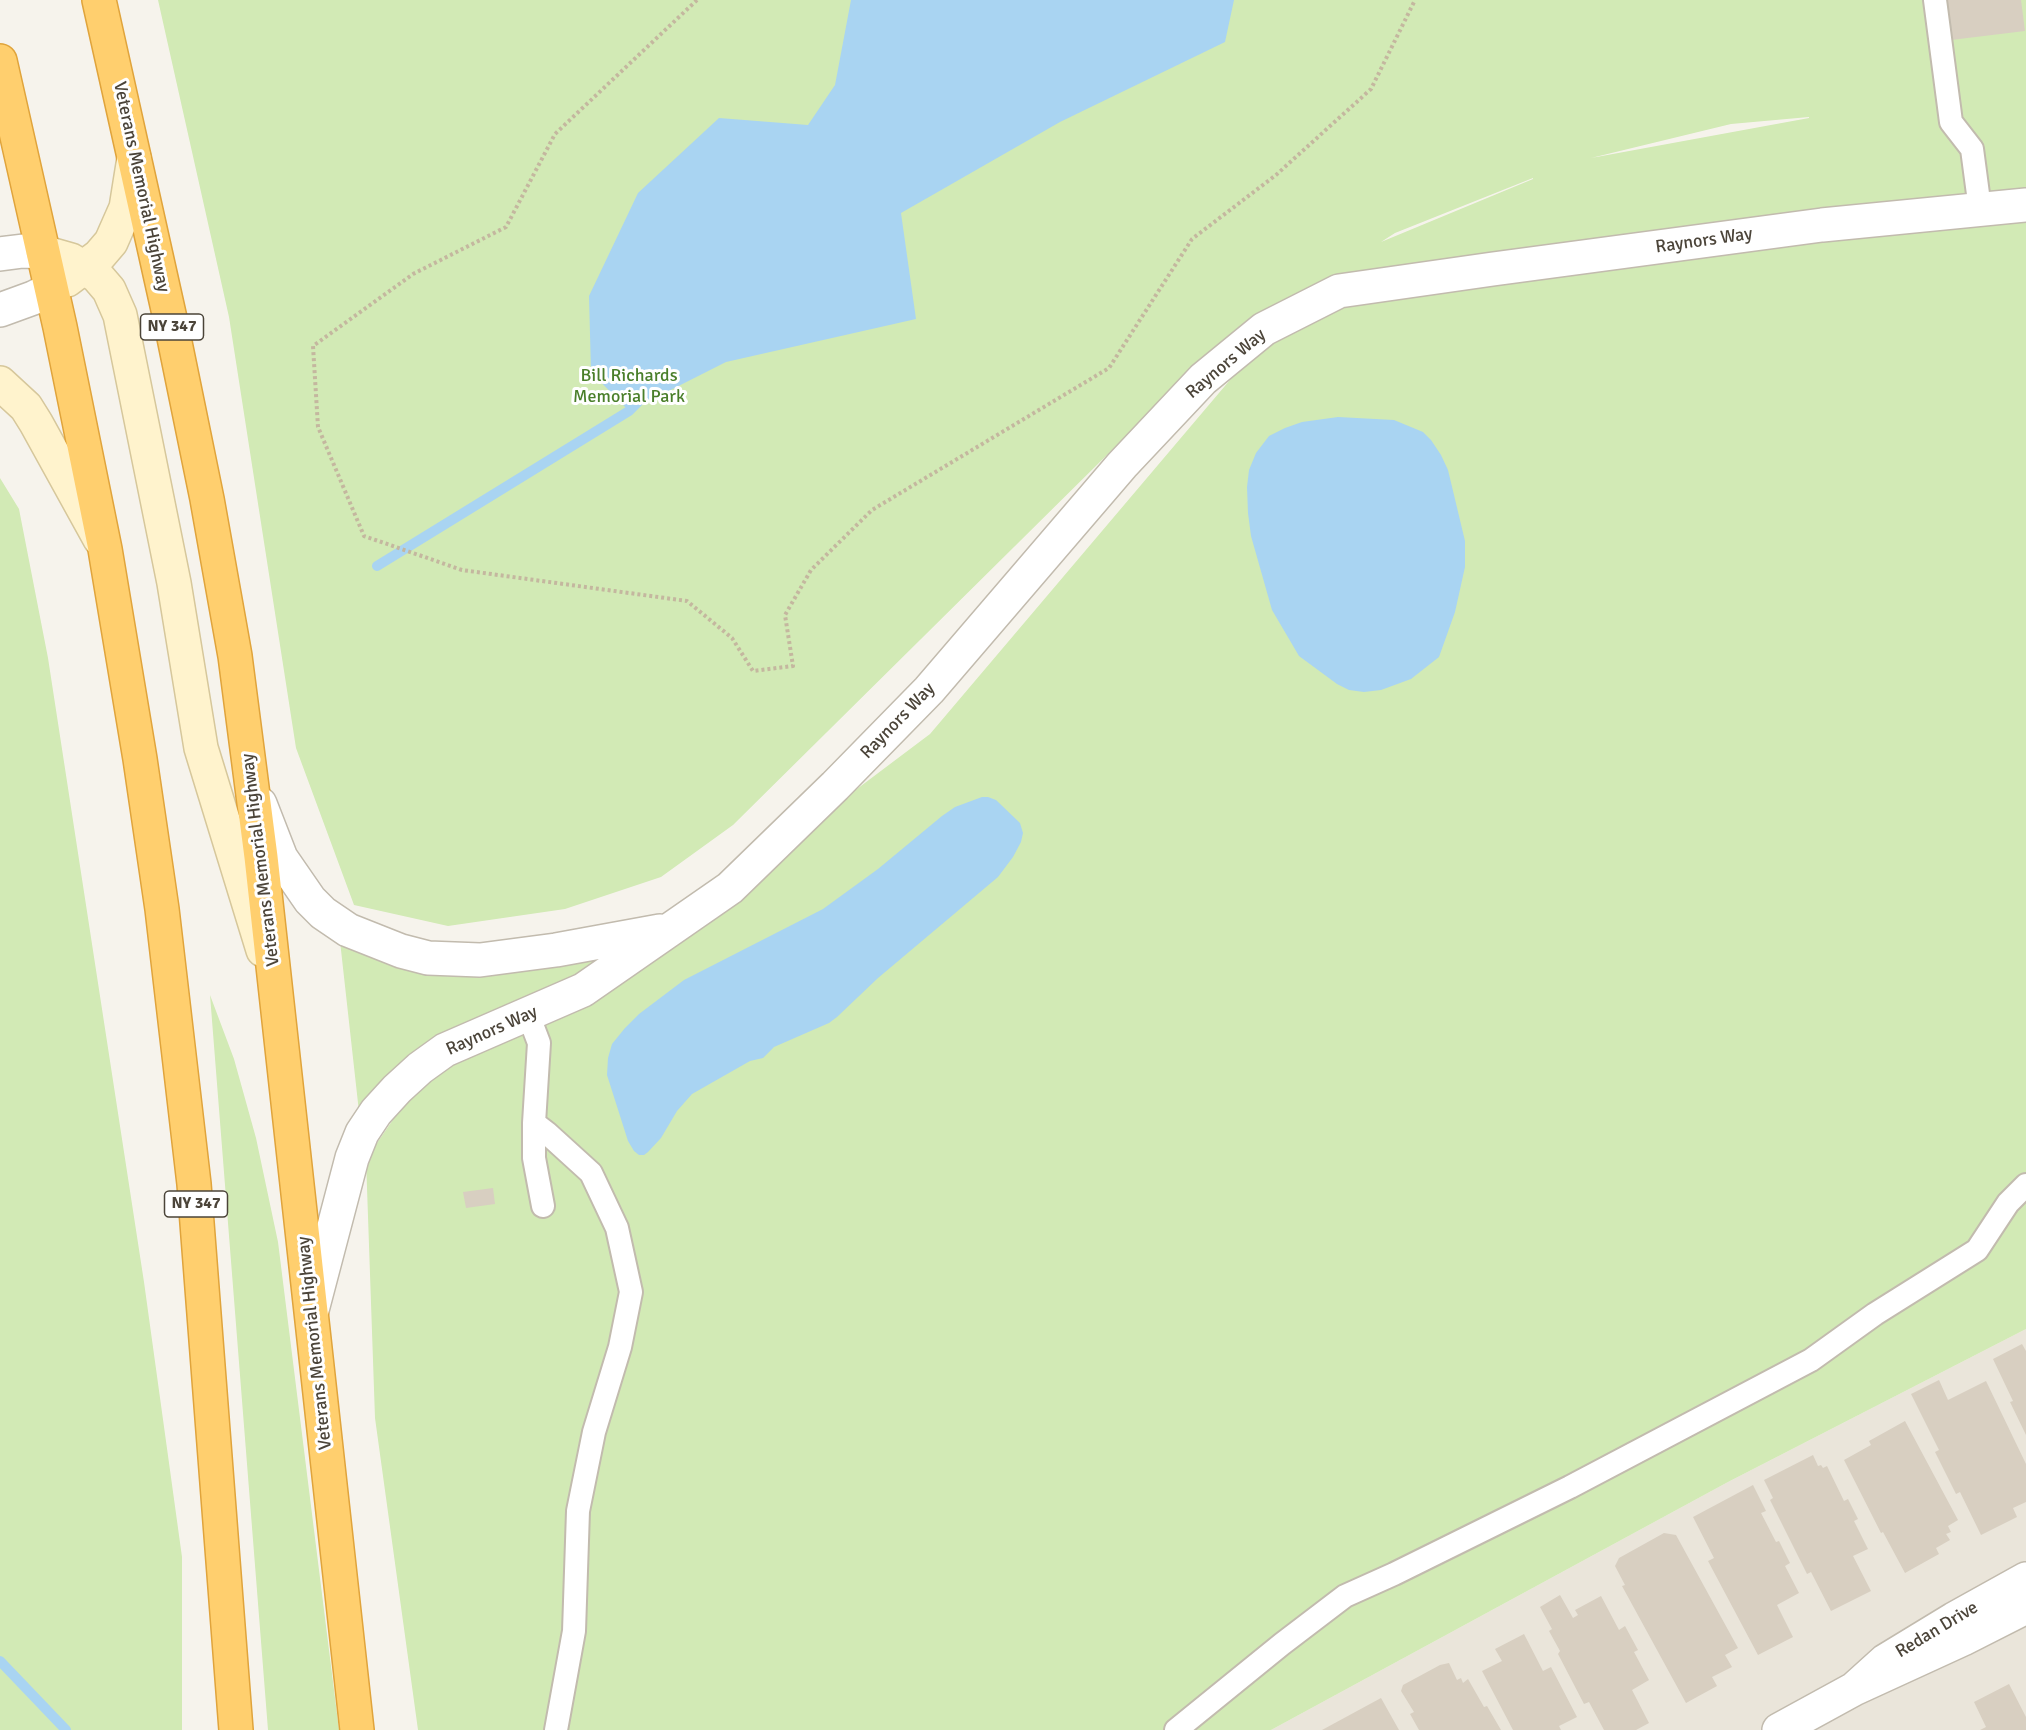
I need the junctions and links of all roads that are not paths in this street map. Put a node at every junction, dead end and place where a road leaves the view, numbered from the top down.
1 (99, 0) edge
2 (1935, 0) edge
3 (0, 61) edge
4 (135, 153) junction
5 (2026, 205) edge
6 (1980, 209) junction
7 (43, 252) junction
8 (0, 254) edge
9 (85, 267) junction
10 (51, 289) junction
11 (0, 310) edge
12 (0, 383) edge
13 (105, 549) junction
14 (252, 784) junction
15 (673, 928) junction
16 (276, 992) junction
17 (528, 1014) junction
18 (534, 1123) junction
19 (2026, 1185) edge
20 (543, 1206) dead end
21 (311, 1311) junction
22 (2026, 1579) edge
23 (2026, 1607) edge
24 (1854, 1689) junction
25 (236, 1730) edge
26 (357, 1730) edge
27 (556, 1730) edge
28 (1176, 1730) edge
29 (1779, 1730) edge

1 - 4 highway, Veterans Memorial Highway / NY 347
2 - 6 lane
3 - 7 highway, NY 347
4 - 9 street
4 - 14 highway, Veterans Memorial Highway / NY 347
5 - 6 street, Raynors Way
6 - 15 street, Raynors Way
7 - 8 street
7 - 9 street
7 - 10 highway, NY 347
9 - 10 street
9 - 16 street
10 - 11 street
10 - 13 highway, NY 347
12 - 13 street
13 - 25 highway, NY 347
14 - 15 street, Raynors Way
14 - 16 highway, Veterans Memorial Highway / NY 347
15 - 17 street, Raynors Way
16 - 21 highway, Veterans Memorial Highway / NY 347
17 - 18 lane
17 - 21 street, Raynors Way
18 - 20 lane
18 - 27 lane
19 - 28 lane
21 - 26 highway, Veterans Memorial Highway / NY 347
22 - 24 street, Redan Drive
23 - 24 street, Redan Drive
24 - 29 street, Redan Drive

